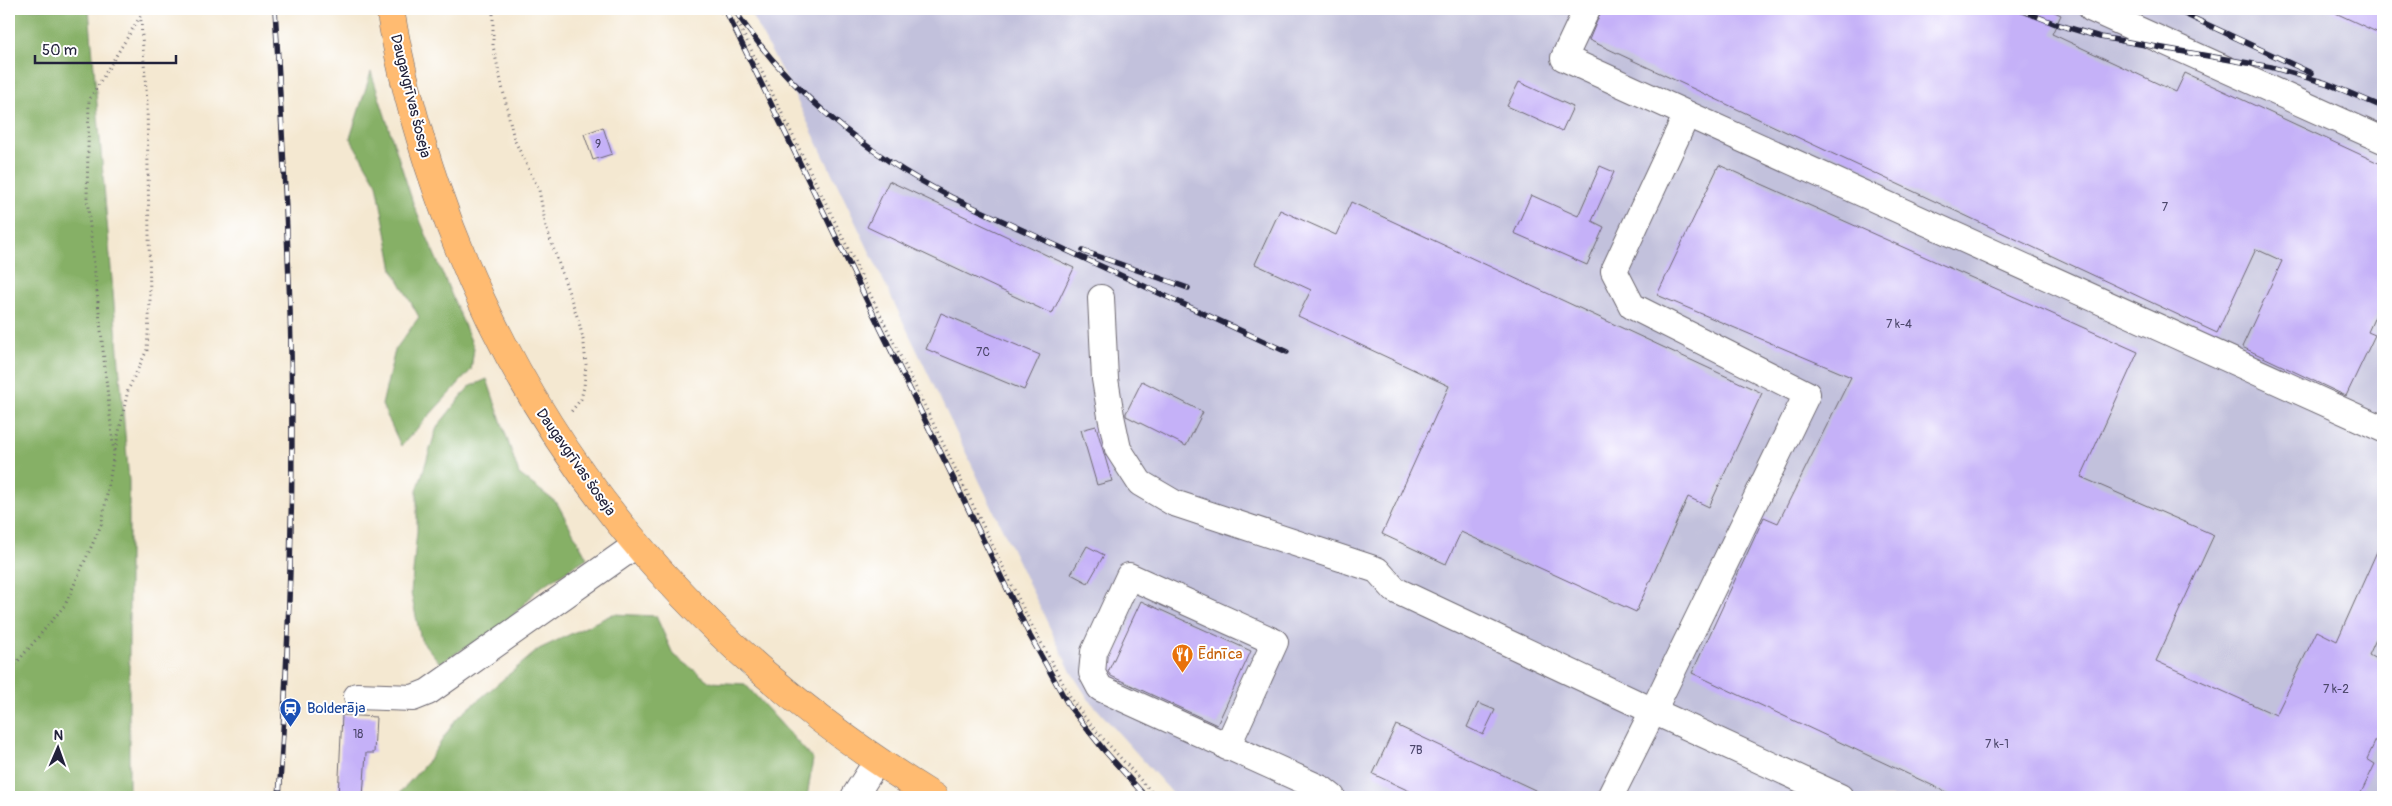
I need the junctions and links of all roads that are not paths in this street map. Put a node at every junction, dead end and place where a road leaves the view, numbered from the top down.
1 (390, 9) edge
2 (1586, 9) edge
3 (2092, 9) edge
4 (1687, 114) junction
5 (2383, 140) edge
6 (1101, 298) dead end
7 (2383, 429) edge
8 (636, 545) junction
9 (358, 696) dead end
10 (1653, 711) junction
11 (1227, 747) junction
12 (877, 761) junction
13 (854, 797) edge
14 (934, 797) edge
15 (1332, 797) edge
16 (1610, 797) edge
17 (1840, 797) edge

1 - 8 main road, Daugavgrīvas šoseja
2 - 4 street
3 - 5 street
4 - 7 street
4 - 10 street
6 - 10 street
8 - 9 street
8 - 12 main road, Daugavgrīvas šoseja
10 - 16 street
10 - 17 street
11 - 11 street
11 - 15 street
12 - 13 street
12 - 14 main road, Daugavgrīvas šoseja

